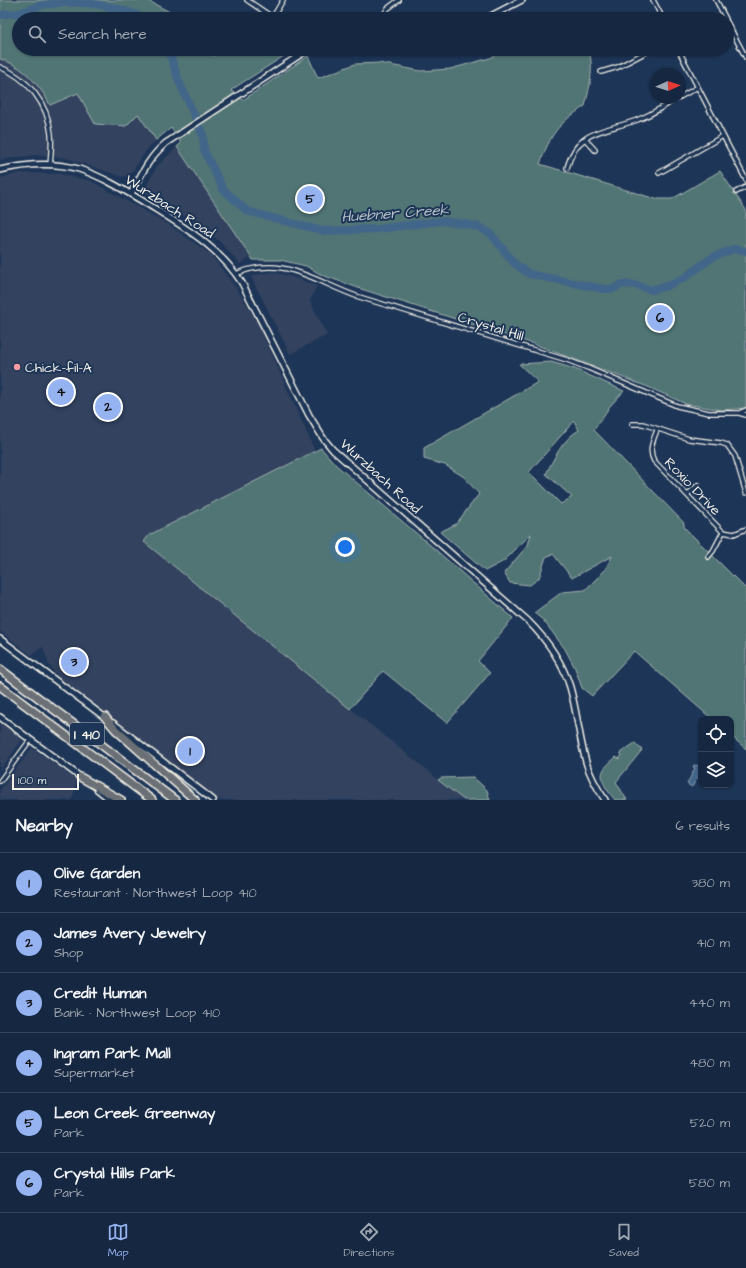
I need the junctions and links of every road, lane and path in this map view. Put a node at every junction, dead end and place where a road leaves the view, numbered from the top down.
1 (247, 0) edge
2 (283, 0) edge
3 (399, 0) edge
4 (522, 0) edge
5 (653, 0) edge
6 (716, 0) edge
7 (265, 12) edge
8 (277, 12) edge
9 (386, 12) edge
10 (499, 12) edge
11 (659, 12) edge
12 (722, 12) edge
13 (734, 35) edge
14 (297, 56) edge
15 (639, 56) edge
16 (682, 56) edge
17 (746, 58) edge
18 (0, 67) edge
19 (601, 72) dead end
20 (698, 87) junction
21 (686, 93) edge
22 (667, 104) edge
23 (723, 136) junction
24 (585, 139) junction
25 (595, 150) dead end
26 (50, 165) junction
27 (567, 168) dead end
28 (0, 170) edge
29 (659, 173) dead end
30 (746, 180) edge
31 (746, 187) edge
32 (736, 192) dead end
33 (130, 194) junction
34 (236, 274) junction
35 (746, 410) edge
36 (739, 413) junction
37 (746, 414) edge
38 (632, 424) dead end
39 (657, 430) junction
40 (698, 485) dead end
41 (746, 492) edge
42 (687, 496) junction
43 (746, 529) edge
44 (723, 532) junction
45 (708, 557) dead end
46 (0, 639) edge
47 (0, 669) edge
48 (0, 686) edge
49 (0, 717) edge
50 (104, 717) junction
51 (30, 740) junction
52 (80, 777) junction
53 (0, 781) edge
54 (111, 800) edge
55 (121, 800) edge
56 (152, 800) edge
57 (175, 800) edge
58 (195, 800) edge
59 (213, 800) edge
60 (605, 800) edge

1 - 7 street
2 - 8 street
3 - 9 street
4 - 10 main road
5 - 11 street
6 - 12 street
13 - 17 street
14 - 33 main road
15 - 19 street
16 - 20 street
18 - 26 street
20 - 21 street
20 - 23 street
22 - 24 street
23 - 29 street
23 - 30 street
24 - 25 street
24 - 27 street
26 - 28 main road, Wurzbach Road
26 - 33 main road, Wurzbach Road
31 - 32 street
33 - 34 main road, Wurzbach Road
34 - 36 street, Crystal Hill
34 - 60 main road, Wurzbach Road
35 - 36 street, Crystal Hill
36 - 37 street, Crystal Hill
38 - 39 street
39 - 41 street
39 - 42 street, Roxio Drive
40 - 42 street
42 - 44 street, Roxio Drive
43 - 44 street, Roxio Drive
44 - 45 street
46 - 50 main road
47 - 57 highway, I 410
48 - 56 highway, I 410
49 - 51 main road
50 - 58 highway
50 - 59 main road
51 - 52 main road
51 - 53 street
52 - 54 main road
52 - 55 highway

